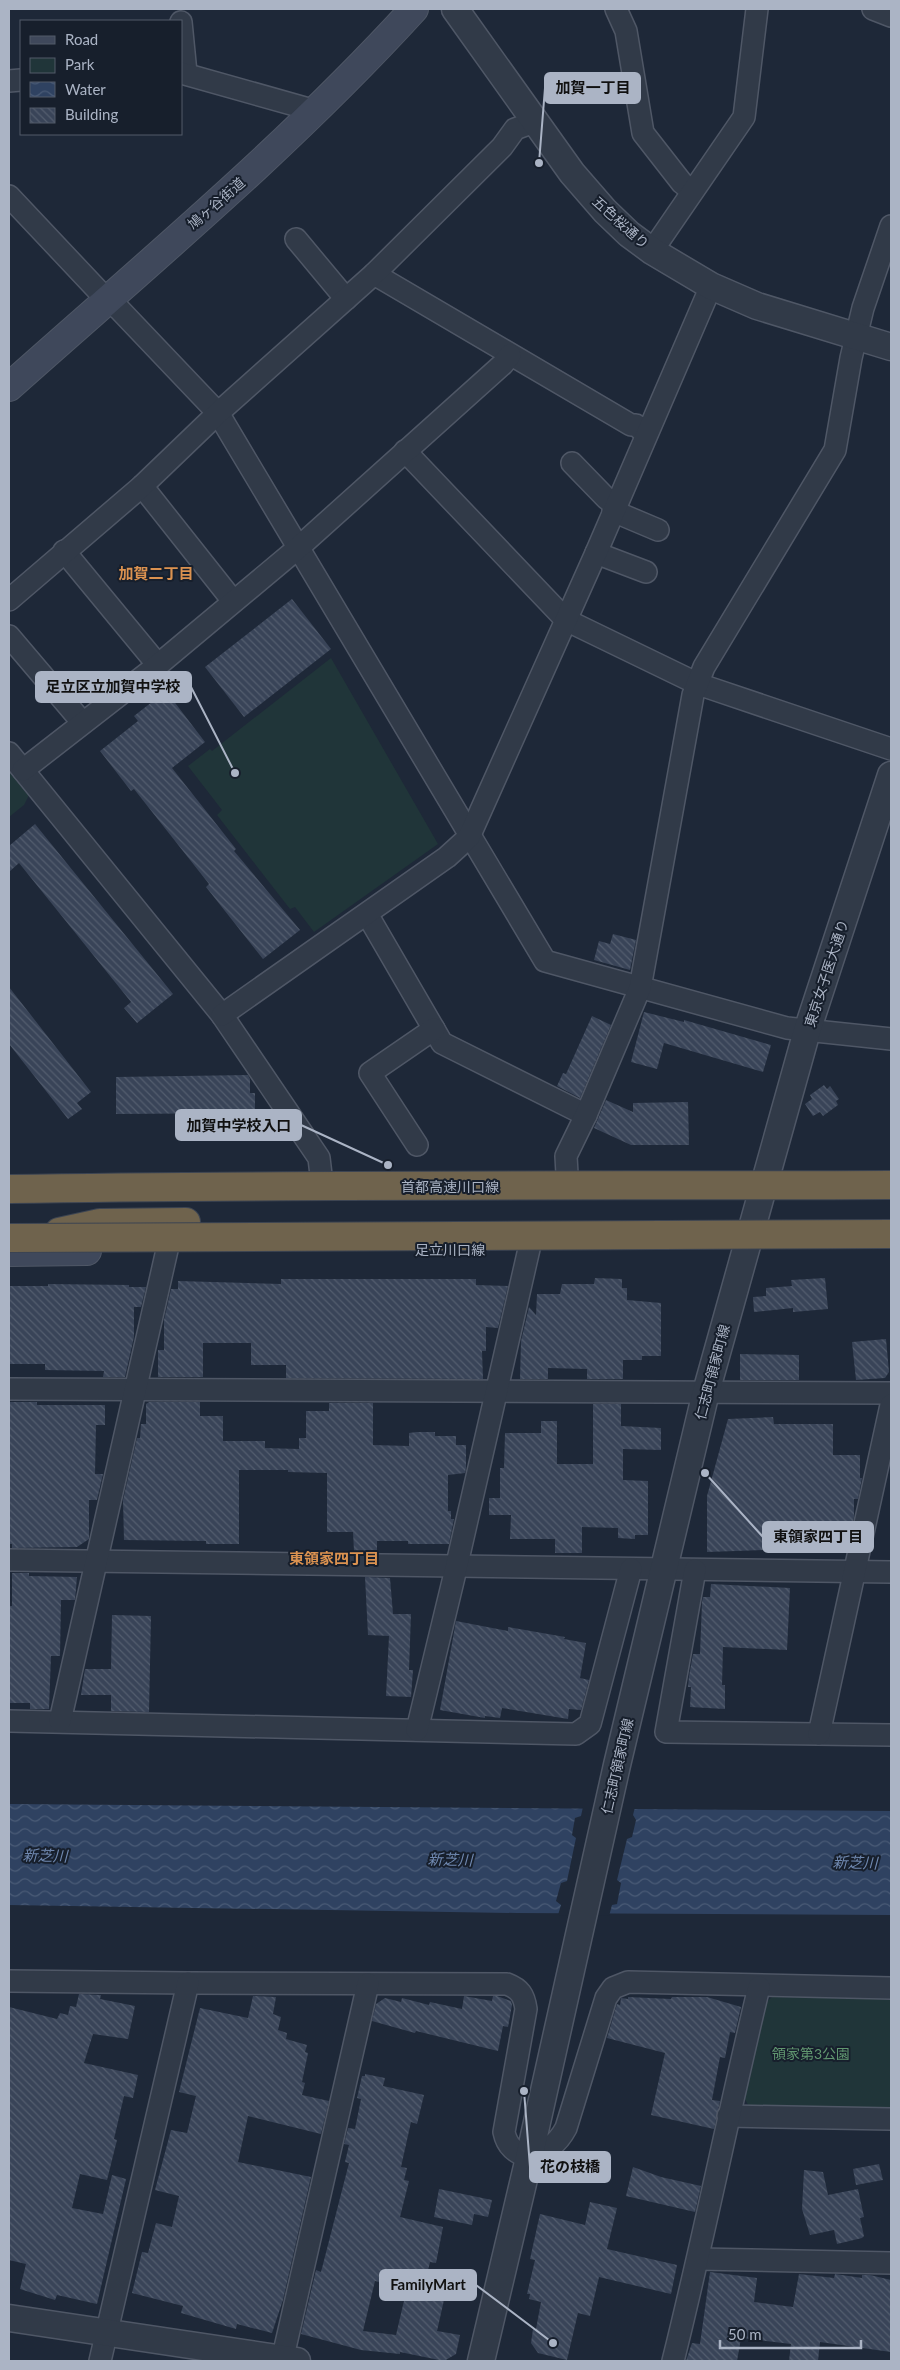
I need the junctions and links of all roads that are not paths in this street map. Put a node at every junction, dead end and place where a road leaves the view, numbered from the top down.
1 (414, 9) edge
2 (455, 9) edge
3 (616, 9) edge
4 (757, 9) edge
5 (873, 9) edge
6 (891, 16) edge
7 (182, 39) edge
8 (184, 73) edge
9 (316, 111) junction
10 (534, 122) junction
11 (692, 191) junction
12 (9, 196) edge
13 (891, 226) edge
14 (296, 239) dead end
15 (652, 251) junction
16 (374, 274) junction
17 (711, 286) junction
18 (346, 299) junction
19 (106, 300) junction
20 (856, 336) junction
21 (891, 347) edge
22 (510, 355) junction
23 (9, 387) edge
24 (218, 412) junction
25 (646, 434) junction
26 (405, 451) junction
27 (572, 464) dead end
28 (142, 486) junction
29 (614, 508) junction
30 (658, 530) dead end
31 (298, 548) junction
32 (64, 551) junction
33 (596, 553) junction
34 (646, 572) dead end
35 (9, 600) edge
36 (232, 601) junction
37 (566, 620) junction
38 (9, 636) edge
39 (158, 664) junction
40 (698, 684) junction
41 (82, 722) junction
42 (891, 749) edge
43 (9, 752) edge
44 (23, 770) junction
45 (891, 774) edge
46 (885, 814) edge
47 (469, 837) junction
48 (367, 914) junction
49 (640, 988) junction
50 (222, 1015) junction
51 (434, 1029) junction
52 (807, 1031) junction
53 (891, 1040) edge
54 (586, 1115) junction
55 (417, 1145) dead end
56 (891, 1172) edge
57 (766, 1173) junction
58 (567, 1174) junction
59 (9, 1175) edge
60 (321, 1175) junction
61 (9, 1184) edge
62 (891, 1184) edge
63 (9, 1189) edge
64 (891, 1203) edge
65 (186, 1211) junction
66 (891, 1222) edge
67 (891, 1234) edge
68 (9, 1238) edge
69 (9, 1242) edge
70 (891, 1246) edge
71 (745, 1247) junction
72 (529, 1249) junction
73 (167, 1250) junction
74 (9, 1252) edge
75 (9, 1389) edge
76 (137, 1390) junction
77 (497, 1392) junction
78 (706, 1392) junction
79 (891, 1393) edge
80 (891, 1405) edge
81 (9, 1560) edge
82 (96, 1562) junction
83 (457, 1566) junction
84 (631, 1569) junction
85 (664, 1570) junction
86 (694, 1570) junction
87 (855, 1572) junction
88 (891, 1572) edge
89 (9, 1722) edge
90 (60, 1722) junction
91 (417, 1730) junction
92 (819, 1734) junction
93 (891, 1735) edge
94 (9, 1981) edge
95 (188, 1983) junction
96 (368, 1984) junction
97 (759, 1987) junction
98 (891, 1988) edge
99 (728, 2116) junction
100 (891, 2119) edge
101 (529, 2158) junction
102 (698, 2259) junction
103 (891, 2263) edge
104 (9, 2318) edge
105 (107, 2332) junction
106 (287, 2360) edge
107 (100, 2361) edge
108 (481, 2361) edge
109 (673, 2361) edge

1 - 9 main road, 鳩ヶ谷街道
2 - 10 street, 五色桜通り
3 - 11 street
4 - 11 street
5 - 6 street
7 - 8 street
8 - 9 street
9 - 19 main road, 鳩ヶ谷街道
10 - 15 street, 五色桜通り
10 - 16 street
11 - 15 street
12 - 19 street
13 - 20 street
14 - 18 street
15 - 17 street, 五色桜通り
16 - 18 street
16 - 22 street
17 - 20 street, 五色桜通り
17 - 25 street
18 - 24 street
19 - 23 main road, 鳩ヶ谷街道
19 - 24 street
20 - 21 street, 五色桜通り
20 - 40 street
22 - 25 street
22 - 26 street
24 - 28 street
24 - 31 street
25 - 29 street
26 - 31 street
26 - 37 street
27 - 29 street
28 - 32 street
28 - 36 street
29 - 30 street
29 - 33 street
31 - 36 street
31 - 47 street
32 - 35 street
32 - 39 street
33 - 34 street
33 - 37 street
36 - 39 street
37 - 40 street
37 - 47 street
38 - 41 street
39 - 41 street
40 - 42 street
40 - 49 street
41 - 44 street
43 - 44 street
44 - 50 street
45 - 46 street, 東京女子医大通り
46 - 52 street, 東京女子医大通り
47 - 48 street
47 - 49 street
48 - 50 street
48 - 51 street
49 - 52 street
49 - 54 street
50 - 60 street
51 - 54 street
51 - 55 street
52 - 53 street
52 - 57 street, 東京女子医大通り
54 - 58 street
56 - 57 main road
57 - 58 main road
57 - 71 street, 仁志町領家町線
58 - 60 main road
59 - 60 main road
61 - 65 highway
62 - 63 highway, 首都高速川口線, bridge
64 - 65 highway
65 - 66 highway
65 - 69 highway
67 - 68 highway, bridge
70 - 71 main road, 足立川口線
71 - 72 main road, 足立川口線
71 - 78 street, 仁志町領家町線
72 - 73 main road, 足立川口線
72 - 77 street
73 - 74 main road, 足立川口線
73 - 76 street
75 - 76 street
76 - 77 street
76 - 82 street
77 - 78 street
77 - 83 street
78 - 79 street
78 - 85 street, 仁志町領家町線
80 - 87 street
81 - 82 street
82 - 83 street
82 - 90 street
83 - 84 street
83 - 91 street
84 - 85 street
84 - 91 street
85 - 86 street
85 - 101 street, 仁志町領家町線
86 - 87 street
86 - 92 street
87 - 88 street
87 - 92 street
89 - 90 street
90 - 91 street
92 - 93 street
94 - 95 street
95 - 96 street
95 - 105 street
96 - 101 street
96 - 106 street
97 - 98 street
97 - 99 street
97 - 101 street
99 - 100 street
99 - 102 street
101 - 108 street, 仁志町領家町線
102 - 103 street
102 - 109 street
104 - 105 street
105 - 106 street
105 - 107 street

